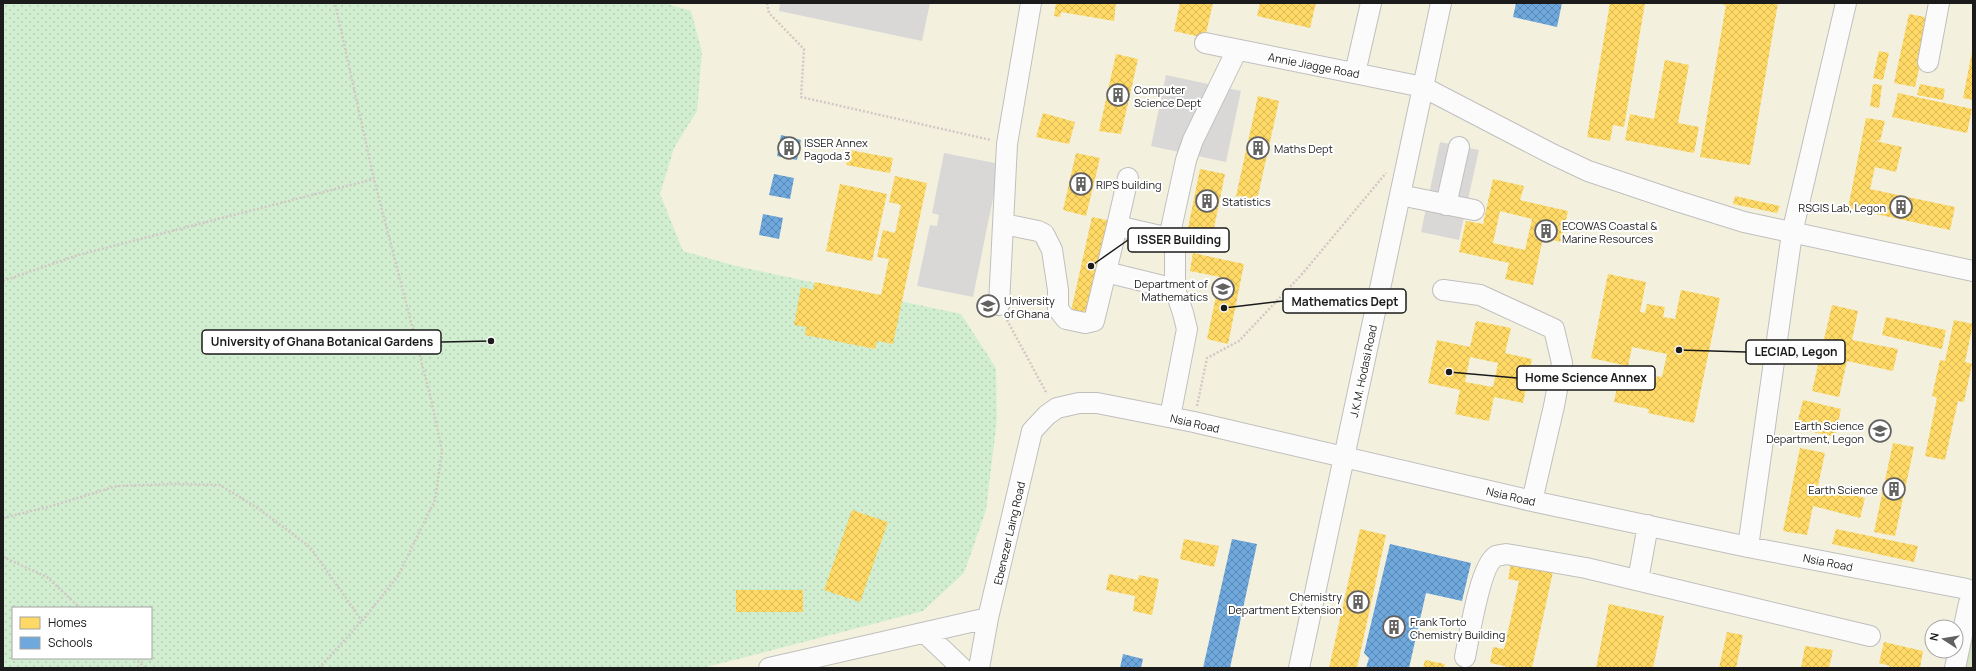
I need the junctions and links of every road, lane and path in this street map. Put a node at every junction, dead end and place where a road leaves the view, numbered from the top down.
1 (335, 3) edge
2 (767, 3) edge
3 (1031, 3) edge
4 (1371, 3) edge
5 (1442, 3) edge
6 (1846, 3) edge
7 (1939, 3) edge
8 (1205, 43) dead end
9 (1237, 50) junction
10 (1928, 62) dead end
11 (1355, 73) junction
12 (1423, 87) junction
13 (1007, 144) junction
14 (1459, 147) dead end
15 (1390, 169) dead end
16 (1128, 178) dead end
17 (374, 179) junction
18 (1400, 195) junction
19 (1446, 205) junction
20 (1474, 210) dead end
21 (1004, 224) junction
22 (1117, 226) junction
23 (1792, 233) junction
24 (1169, 238) junction
25 (1973, 271) edge
26 (1106, 272) junction
27 (3, 281) edge
28 (1175, 289) junction
29 (1443, 290) dead end
30 (999, 305) joint
31 (1057, 408) junction
32 (1170, 417) junction
33 (1194, 422) junction
34 (1344, 458) junction
35 (1532, 501) junction
36 (3, 518) edge
37 (1648, 525) junction
38 (1748, 547) junction
39 (3, 557) edge
40 (1638, 580) junction
41 (1970, 594) edge
42 (79, 607) edge
43 (988, 618) junction
44 (362, 621) junction
45 (925, 633) junction
46 (1870, 636) dead end
47 (1465, 657) dead end
48 (135, 659) edge
49 (145, 668) edge
50 (319, 668) edge
51 (768, 668) edge
52 (962, 668) edge
53 (979, 668) edge
54 (1299, 668) edge
55 (1955, 668) edge

1 - 17 path
2 - 13 path
3 - 13 street
4 - 11 street
5 - 12 street, J.K.M. Hodasi Road
6 - 23 street
7 - 10 street
8 - 9 street, Annie Jiagge Road
9 - 11 street, Annie Jiagge Road
9 - 24 street
11 - 12 street, Annie Jiagge Road
12 - 18 street, J.K.M. Hodasi Road
12 - 23 street, Annie Jiagge Road
13 - 21 street
14 - 19 street
15 - 33 path
16 - 22 street
17 - 27 path
17 - 44 path
18 - 19 street
18 - 34 street, J.K.M. Hodasi Road
19 - 20 street
21 - 26 street
21 - 30 street
22 - 24 street
22 - 26 street
23 - 25 street, Annie Jiagge Road
23 - 38 street
24 - 28 street
26 - 28 street
28 - 32 street
29 - 35 street
30 - 31 path
31 - 32 street, Nsia Road
31 - 43 street, Ebenezer Laing Road
32 - 33 street, Nsia Road
33 - 34 street, Nsia Road
34 - 35 street, Nsia Road
34 - 54 street, J.K.M. Hodasi Road
35 - 37 street, Nsia Road
36 - 44 path
37 - 38 street, Nsia Road
37 - 40 street
38 - 41 street, Nsia Road
39 - 42 path
40 - 46 street
40 - 47 street
41 - 55 street
43 - 45 street
43 - 53 street, Ebenezer Laing Road
44 - 50 path
45 - 51 street
45 - 52 street
48 - 49 path

